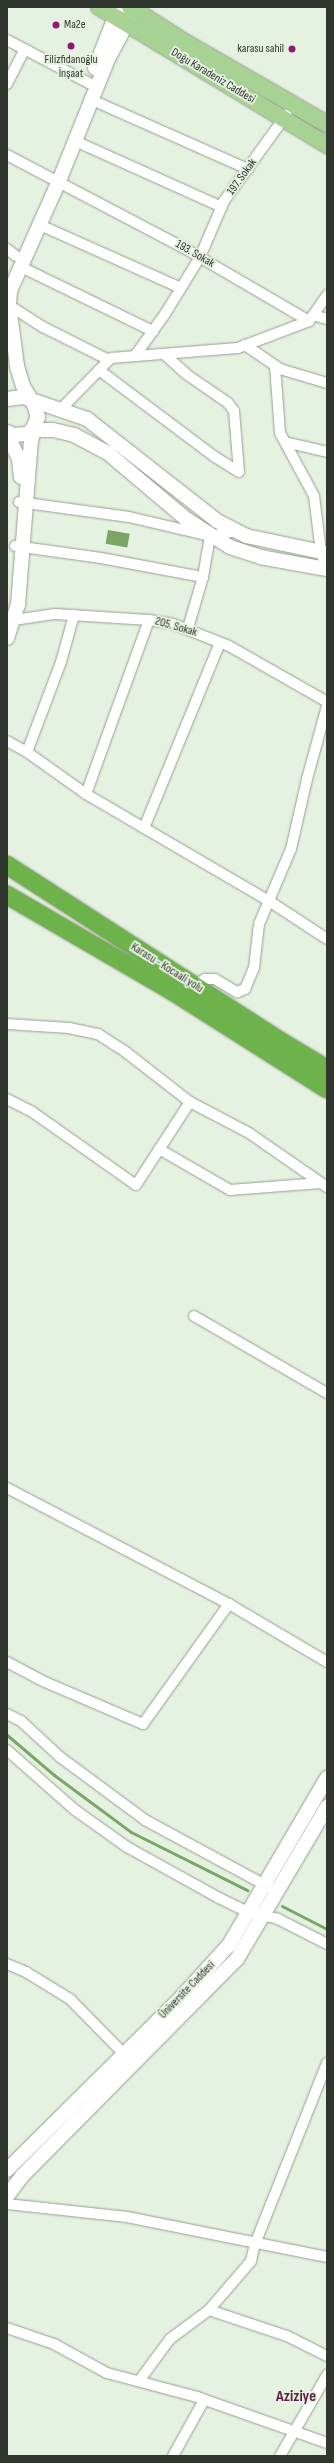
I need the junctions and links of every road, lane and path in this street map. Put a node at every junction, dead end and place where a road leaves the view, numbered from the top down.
1 (99, 7) edge
2 (125, 13) edge
3 (7, 40) edge
4 (25, 49) junction
5 (89, 83) junction
6 (7, 84) edge
7 (92, 100) junction
8 (295, 105) junction
9 (284, 119) junction
10 (327, 124) edge
11 (75, 141) junction
12 (327, 145) edge
13 (7, 155) edge
14 (248, 169) junction
15 (55, 178) junction
16 (222, 207) junction
17 (40, 225) junction
18 (15, 257) edge
19 (200, 257) junction
20 (7, 276) edge
21 (181, 288) junction
22 (327, 295) edge
23 (8, 305) edge
24 (311, 318) junction
25 (327, 319) edge
26 (153, 331) junction
27 (245, 345) junction
28 (164, 354) junction
29 (135, 356) junction
30 (109, 360) junction
31 (275, 366) junction
32 (99, 370) junction
33 (327, 383) edge
34 (7, 399) edge
35 (29, 400) junction
36 (61, 409) junction
37 (34, 428) junction
38 (7, 434) edge
39 (285, 442) junction
40 (327, 452) edge
41 (22, 503) junction
42 (236, 531) junction
43 (210, 536) junction
44 (19, 546) junction
45 (324, 553) edge
46 (327, 569) edge
47 (203, 577) junction
48 (74, 615) junction
49 (149, 620) junction
50 (9, 621) edge
51 (188, 628) junction
52 (7, 638) edge
53 (220, 643) junction
54 (327, 702) edge
55 (327, 706) edge
56 (7, 741) edge
57 (27, 752) junction
58 (86, 794) junction
59 (144, 828) junction
60 (7, 865) edge
61 (7, 895) edge
62 (270, 901) junction
63 (327, 939) edge
64 (195, 985) junction
65 (7, 1024) edge
66 (327, 1069) edge
67 (327, 1089) edge
68 (7, 1099) edge
69 (190, 1102) junction
70 (159, 1149) junction
71 (324, 1185) edge
72 (194, 1316) dead end
73 (327, 1393) edge
74 (7, 1488) edge
75 (229, 1604) junction
76 (7, 1662) edge
77 (327, 1662) edge
78 (7, 1714) edge
79 (8, 1754) edge
80 (327, 1778) edge
81 (327, 1807) edge
82 (263, 1884) junction
83 (278, 1891) junction
84 (248, 1912) junction
85 (263, 1916) junction
86 (327, 1944) edge
87 (7, 1964) edge
88 (124, 2054) junction
89 (327, 2063) edge
90 (7, 2170) edge
91 (7, 2196) edge
92 (7, 2204) edge
93 (255, 2244) junction
94 (327, 2257) edge
95 (208, 2310) junction
96 (7, 2328) edge
97 (327, 2356) edge
98 (327, 2375) edge
99 (139, 2381) junction
100 (204, 2400) junction
101 (294, 2430) junction
102 (327, 2443) edge
103 (173, 2456) edge
104 (280, 2456) edge

1 - 2 main road, Doğu Karadeniz Caddesi
2 - 5 main road
2 - 7 main road
2 - 8 main road, Doğu Karadeniz Caddesi
2 - 9 main road, Doğu Karadeniz Caddesi
3 - 4 street
4 - 5 street
4 - 6 street
5 - 15 main road
7 - 11 main road
7 - 14 street
8 - 9 street, 197. Sokak
8 - 10 main road, Doğu Karadeniz Caddesi
9 - 12 main road, Doğu Karadeniz Caddesi
9 - 14 street, 197. Sokak
11 - 15 main road
11 - 16 street
13 - 15 street, 193. Sokak
14 - 16 street, 197. Sokak
15 - 17 main road
15 - 18 main road
15 - 19 street, 193. Sokak
16 - 19 street, 197. Sokak
17 - 18 main road
17 - 21 street
18 - 20 main road
18 - 23 main road
18 - 26 street
19 - 21 street, 197. Sokak
19 - 24 street, 193. Sokak
21 - 26 street, 197. Sokak
22 - 24 street
23 - 30 street
23 - 35 main road
24 - 25 street, 193. Sokak
24 - 27 street
26 - 29 street, 197. Sokak
27 - 28 street
27 - 31 street
28 - 29 street
28 - 32 street
29 - 30 street
30 - 32 street
31 - 33 street
31 - 39 street
32 - 36 street
34 - 35 main road
35 - 36 main road
35 - 37 main road
36 - 42 main road
37 - 38 main road
37 - 41 main road
37 - 43 main road
38 - 41 main road
39 - 40 street
39 - 45 street
41 - 43 street
41 - 44 main road
42 - 43 street
42 - 45 main road
43 - 46 main road
43 - 47 street
44 - 47 street
44 - 50 main road
45 - 46 street
47 - 51 street
48 - 49 street, 205. Sokak
48 - 50 street, 205. Sokak
48 - 57 street
49 - 51 street, 205. Sokak
49 - 58 street
50 - 52 main road
51 - 53 street, 205. Sokak
53 - 54 street, 205. Sokak
53 - 59 street
55 - 62 street
56 - 57 street
57 - 58 street
58 - 59 street
59 - 62 street
60 - 64 highway, Karasu - Kocaali yolu
61 - 67 highway, Karasu - Kocaali yolu
62 - 63 street
62 - 64 street
64 - 66 highway, Karasu - Kocaali yolu
65 - 69 street
68 - 70 street
69 - 70 street
69 - 71 street
70 - 71 street
72 - 73 street
74 - 75 street
75 - 76 street
75 - 77 street
78 - 82 street
79 - 84 street
80 - 82 main road, Üniversite Caddesi
81 - 83 main road
82 - 83 street
82 - 84 main road, Üniversite Caddesi
83 - 85 main road
84 - 85 street
84 - 88 main road, Üniversite Caddesi
85 - 86 street
85 - 91 main road
87 - 88 street
88 - 90 main road, Üniversite Caddesi
89 - 93 street
92 - 93 street
93 - 94 street
93 - 95 street
95 - 97 street
95 - 99 street
96 - 99 street
98 - 101 street
99 - 100 street
100 - 101 street
100 - 103 street
101 - 102 street
101 - 104 street

